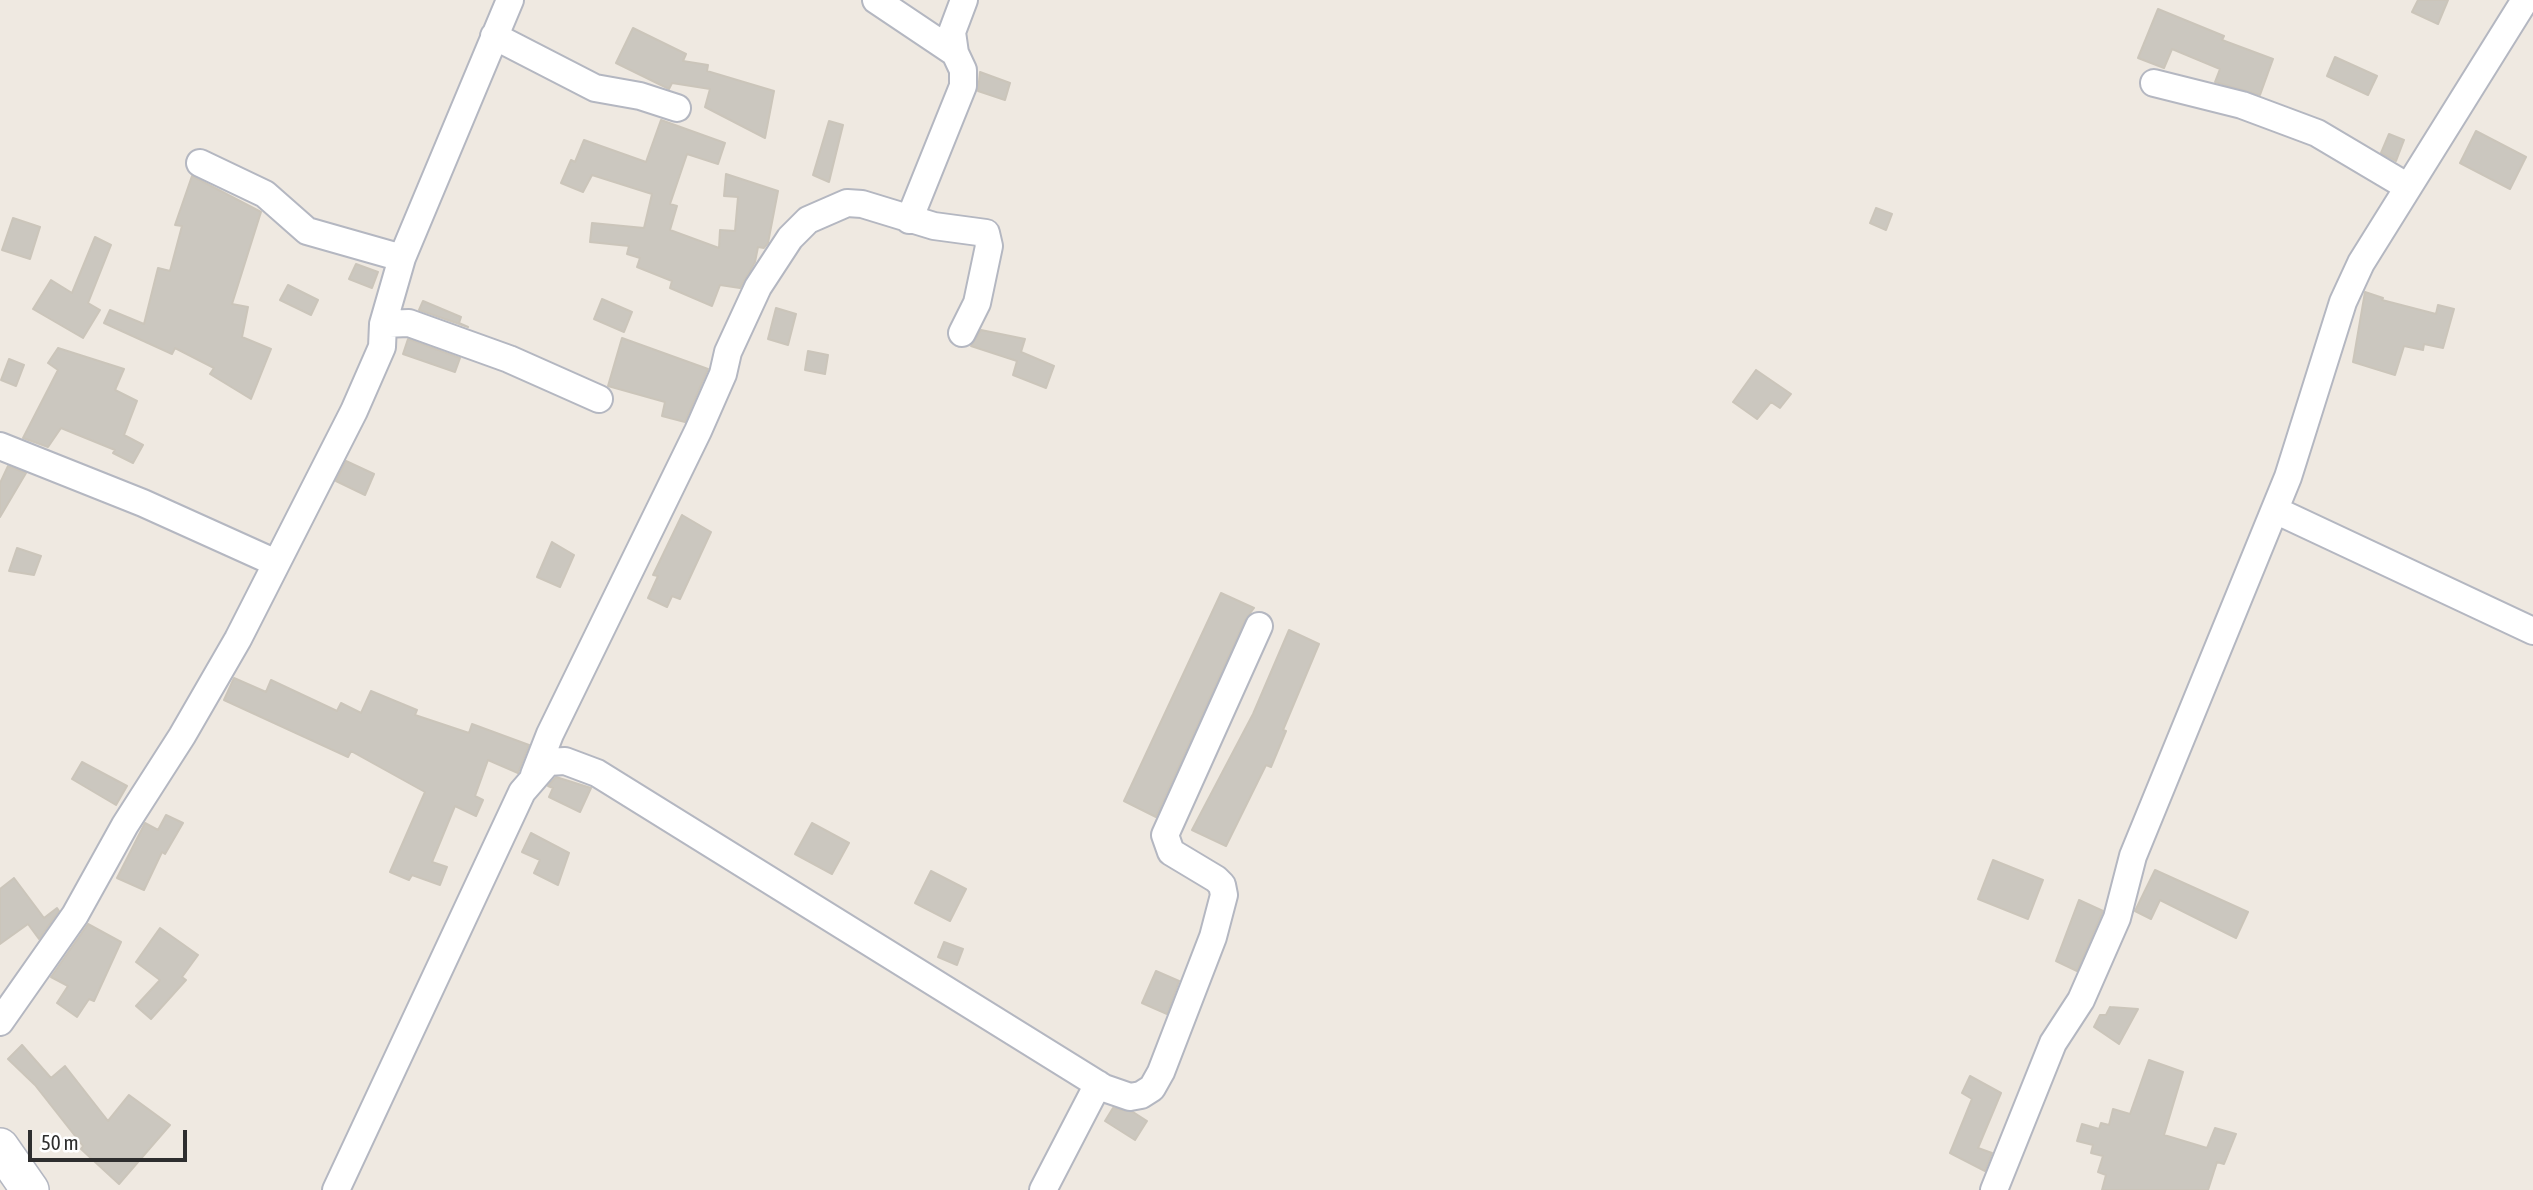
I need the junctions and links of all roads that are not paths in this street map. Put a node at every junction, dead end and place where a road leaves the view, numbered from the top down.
1 (510, 0) edge
2 (876, 0) edge
3 (964, 0) edge
4 (2525, 0) edge
5 (494, 36) junction
6 (956, 53) junction
7 (2154, 83) dead end
8 (677, 108) dead end
9 (200, 163) dead end
10 (2408, 187) junction
11 (909, 220) junction
12 (402, 258) junction
13 (383, 324) junction
14 (961, 333) dead end
15 (599, 399) dead end
16 (0, 446) edge
17 (2275, 510) junction
18 (276, 563) junction
19 (1259, 626) dead end
20 (2533, 631) edge
21 (533, 780) junction
22 (0, 1022) edge
23 (1098, 1084) junction
24 (0, 1147) edge
25 (1999, 1189) edge
26 (30, 1190) edge
27 (335, 1190) edge
28 (1043, 1190) edge

1 - 5 street
2 - 6 street
3 - 6 street
4 - 10 street
5 - 8 street
5 - 12 street
6 - 11 street
7 - 10 street
9 - 12 street
10 - 17 street
11 - 14 street
11 - 21 street
12 - 13 street
13 - 15 street
13 - 18 street
16 - 18 street
17 - 20 street
17 - 25 street
18 - 22 street
19 - 23 street
21 - 23 street
21 - 27 street
23 - 28 street
24 - 26 street

